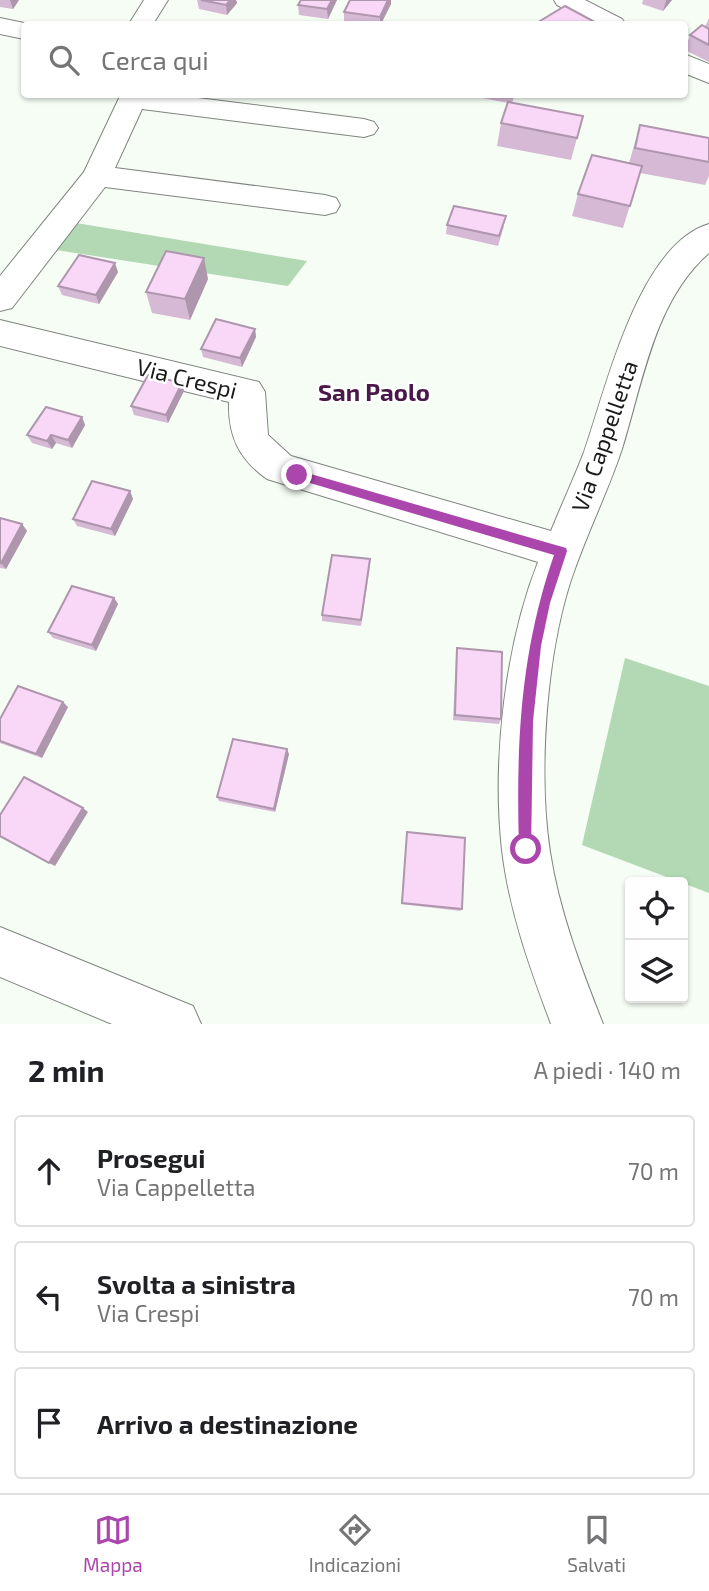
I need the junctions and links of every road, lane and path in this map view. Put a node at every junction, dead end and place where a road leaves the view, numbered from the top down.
1 (156, 0) edge
2 (566, 0) edge
3 (143, 21) edge
4 (607, 21) edge
5 (0, 26) edge
6 (21, 30) edge
7 (688, 64) edge
8 (709, 75) edge
9 (134, 98) edge
10 (141, 98) edge
11 (364, 128) dead end
12 (97, 176) junction
13 (325, 205) dead end
14 (709, 235) edge
15 (0, 299) edge
16 (0, 333) edge
17 (561, 551) junction
18 (0, 952) edge
19 (175, 1024) edge
20 (577, 1024) edge

1 - 3 street
2 - 4 street
5 - 6 street
7 - 8 street
9 - 12 street
10 - 11 street
12 - 13 street
12 - 15 street
14 - 17 street, Via Cappelletta
16 - 17 street, Via Crespi
17 - 20 street, Via Cappelletta
18 - 19 street

